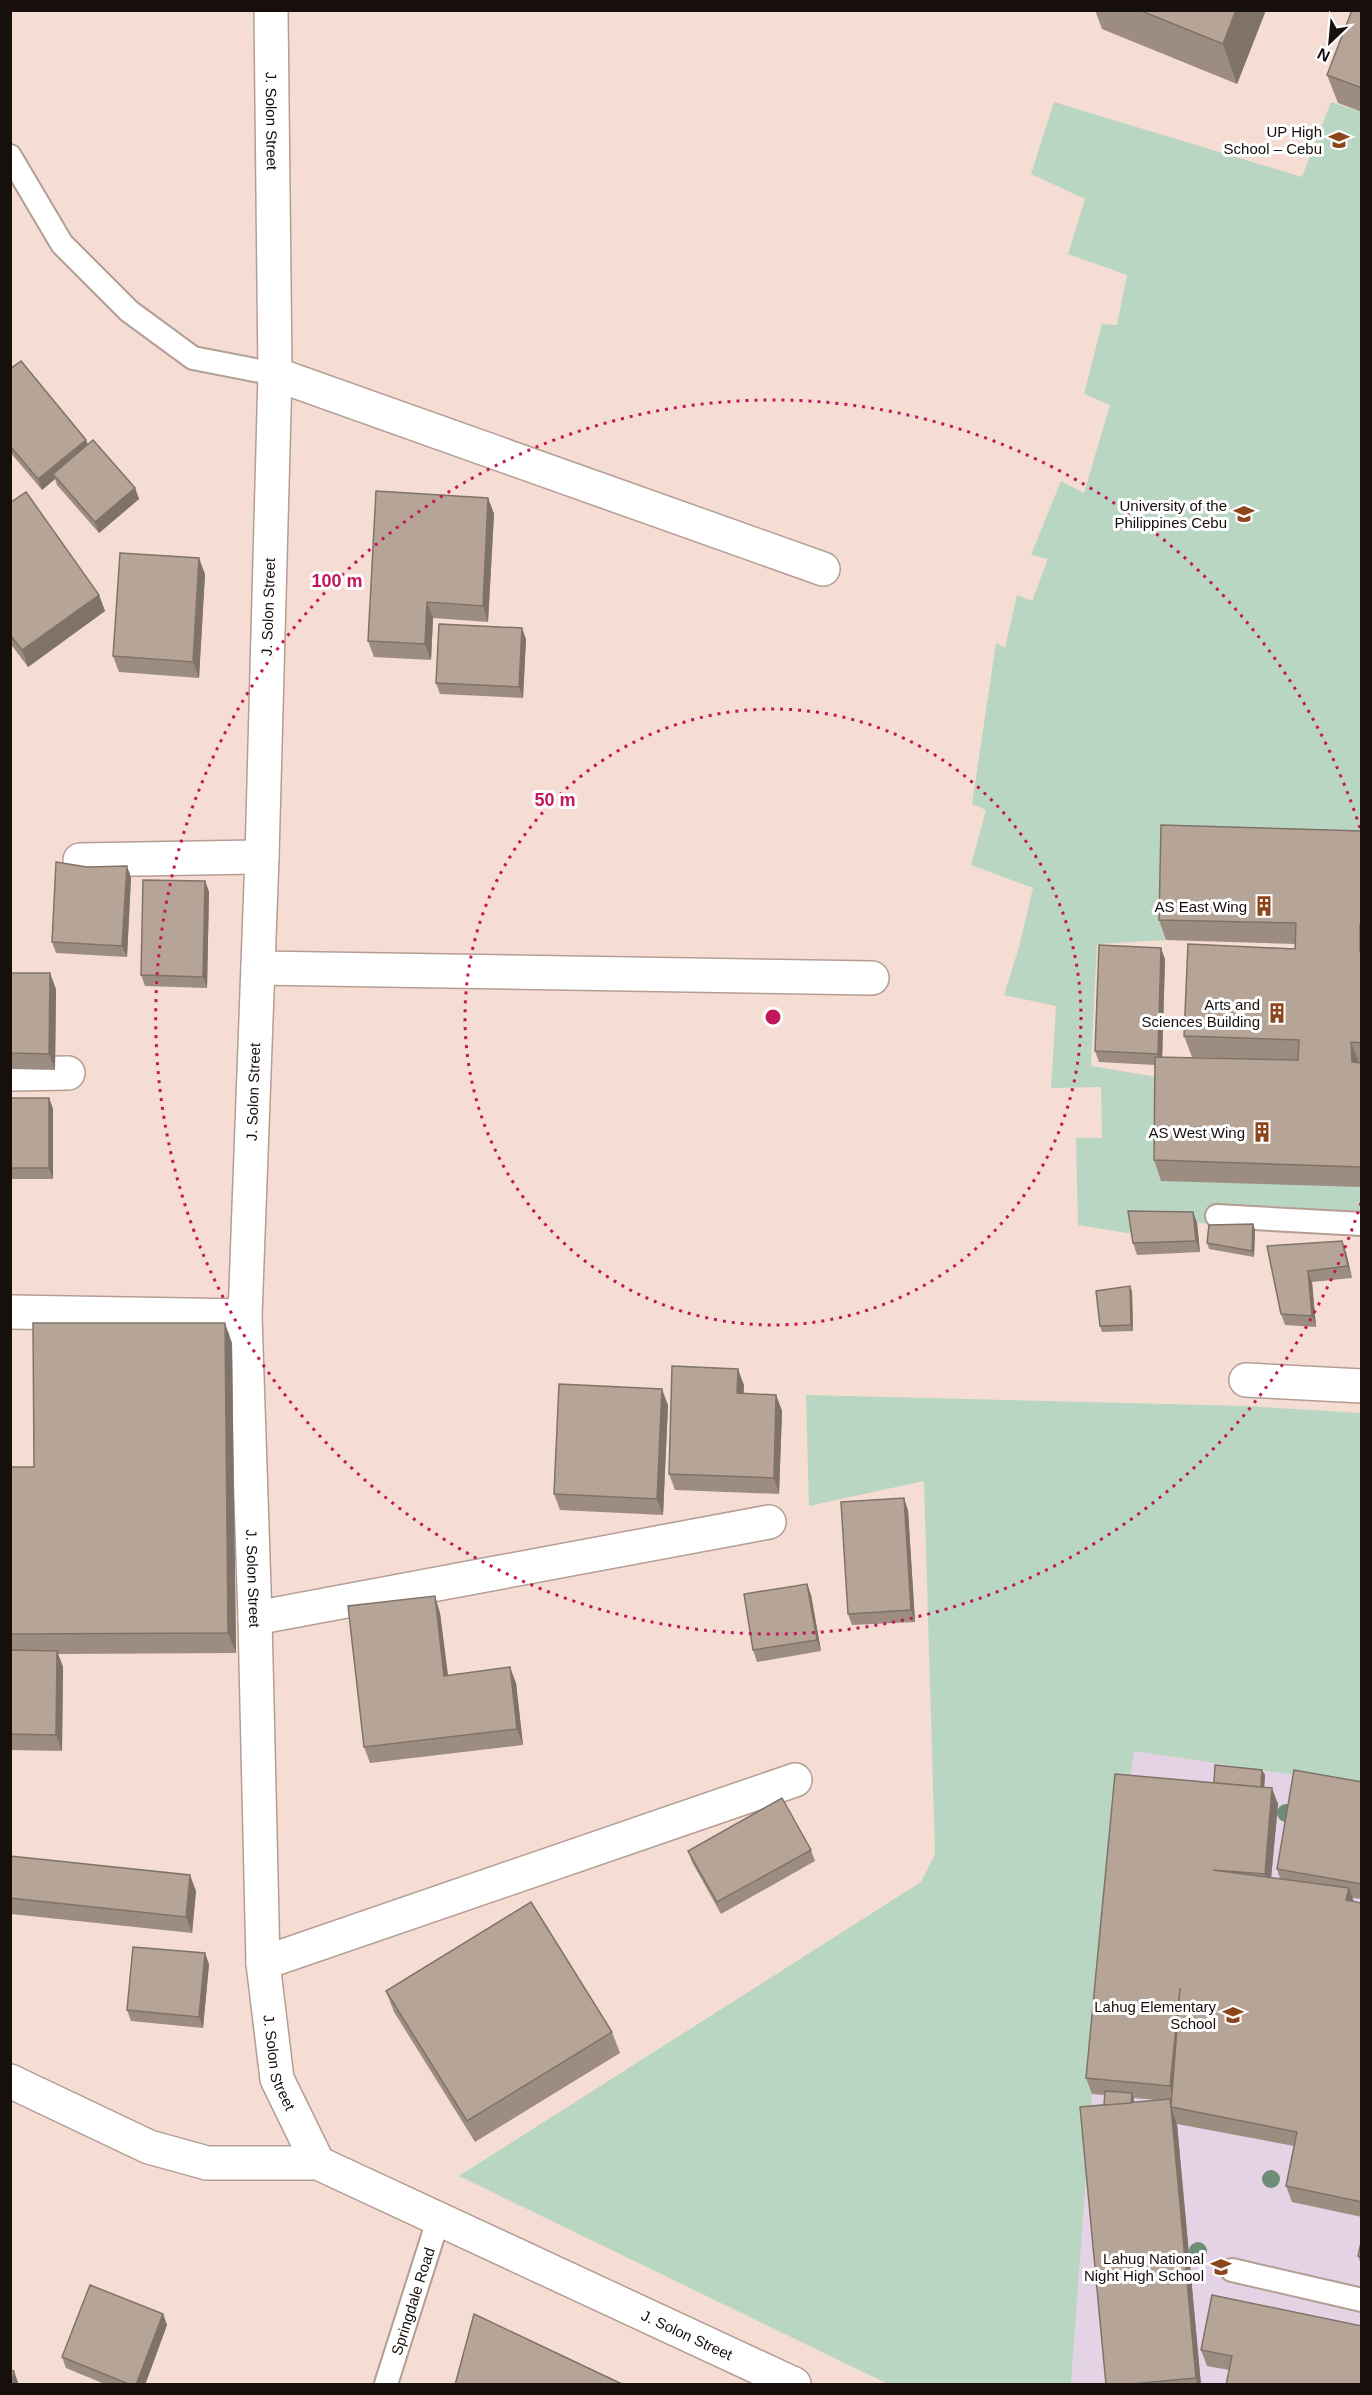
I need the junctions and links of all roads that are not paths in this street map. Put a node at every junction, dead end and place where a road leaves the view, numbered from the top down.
1 (271, 10) edge
2 (10, 156) edge
3 (275, 374) junction
4 (823, 569) dead end
5 (262, 857) junction
6 (80, 860) dead end
7 (258, 968) junction
8 (872, 978) dead end
9 (69, 1073) dead end
10 (10, 1074) edge
11 (1217, 1216) dead end
12 (1362, 1224) edge
13 (10, 1312) edge
14 (245, 1316) junction
15 (1246, 1380) dead end
16 (1362, 1386) edge
17 (769, 1522) dead end
18 (255, 1618) junction
19 (795, 1780) dead end
20 (263, 1963) junction
21 (10, 2080) edge
22 (318, 2163) junction
23 (439, 2217) junction
24 (1232, 2270) dead end
25 (1362, 2300) edge
26 (386, 2385) edge
27 (794, 2385) edge

1 - 3 street, J. Solon Street
2 - 3 lane
3 - 4 street
3 - 5 street, J. Solon Street
5 - 6 street
5 - 7 street, J. Solon Street
7 - 8 street
7 - 14 street, J. Solon Street
9 - 10 street
11 - 12 lane
13 - 14 street
14 - 18 street, J. Solon Street
15 - 16 street
17 - 18 street
18 - 20 street, J. Solon Street
19 - 20 street
20 - 22 street, J. Solon Street
21 - 22 street, J. Solon Street
22 - 23 street, J. Solon Street
23 - 26 lane, Springdale Road
23 - 27 street, J. Solon Street
24 - 25 lane

